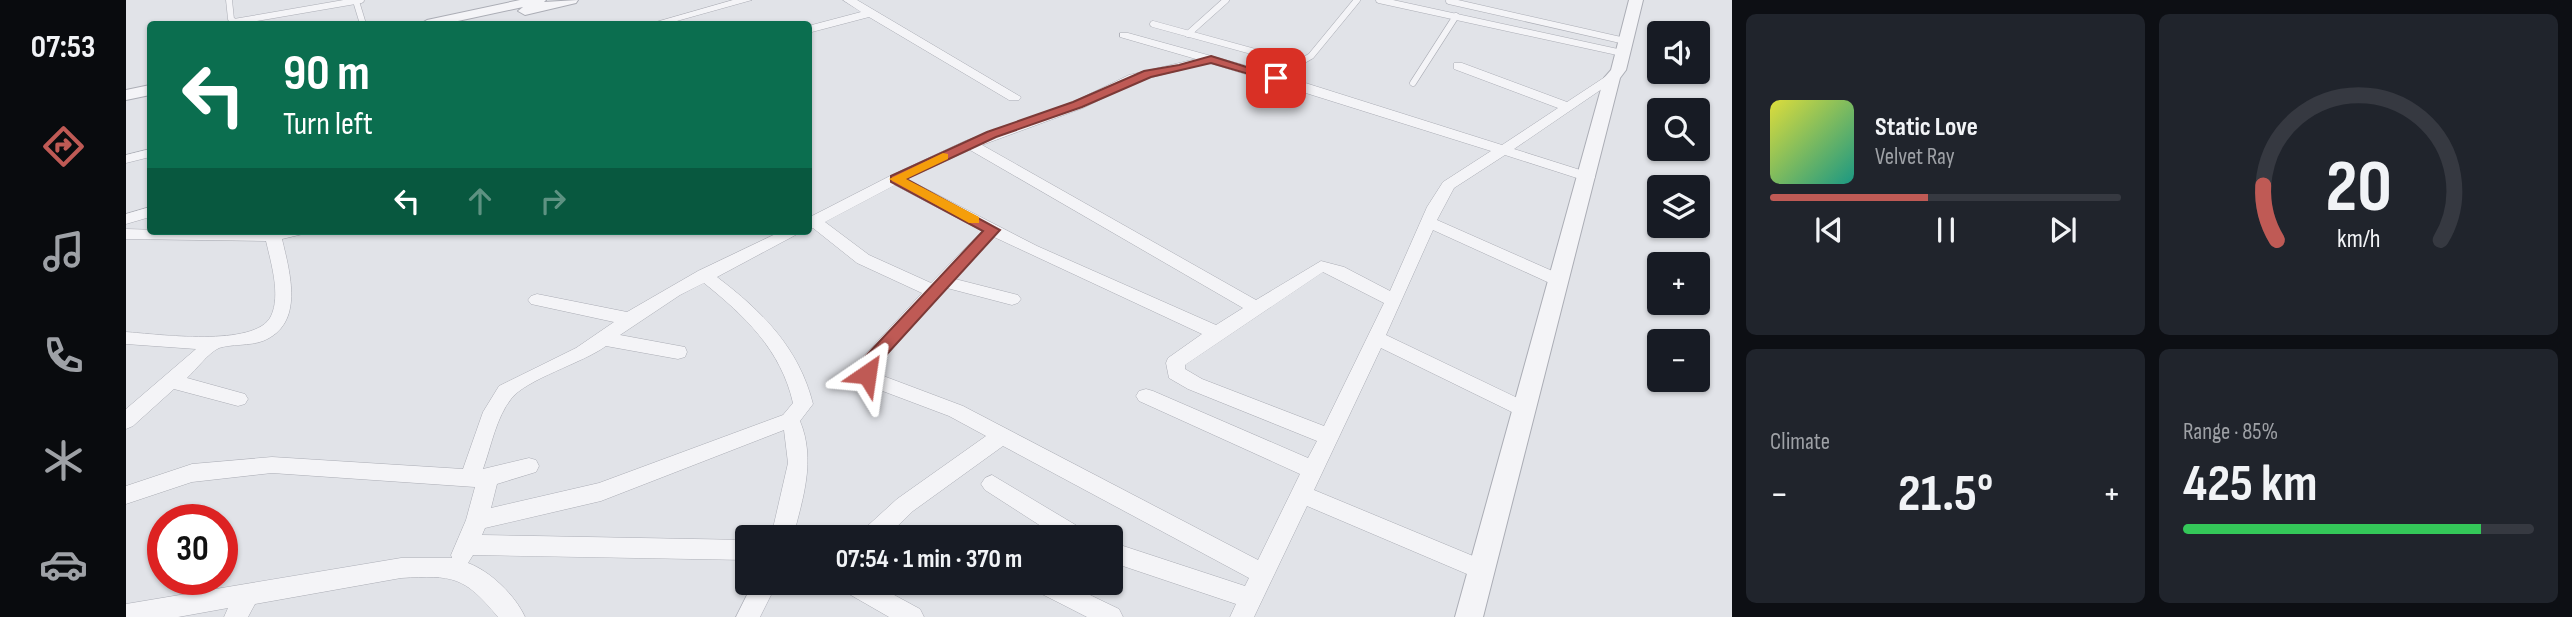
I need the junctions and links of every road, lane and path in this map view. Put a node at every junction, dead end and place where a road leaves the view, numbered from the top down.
1 (229, 0) edge
2 (571, 0) edge
3 (746, 0) edge
4 (849, 0) edge
5 (1226, 0) edge
6 (1357, 0) edge
7 (1379, 0) edge
8 (1636, 0) edge
9 (359, 1) edge
10 (533, 1) edge
11 (1450, 1) edge
12 (870, 13) junction
13 (1457, 16) junction
14 (233, 21) edge
15 (240, 21) edge
16 (362, 21) edge
17 (443, 21) edge
18 (475, 21) edge
19 (666, 21) edge
20 (1153, 24) dead end
21 (812, 29) edge
22 (1188, 33) junction
23 (1124, 36) dead end
24 (1623, 47) junction
25 (1211, 59) junction
26 (1458, 66) dead end
27 (1612, 78) junction
28 (1413, 83) dead end
29 (147, 84) edge
30 (126, 88) edge
31 (147, 91) edge
32 (126, 95) edge
33 (1014, 97) dead end
34 (1569, 107) junction
35 (970, 144) junction
36 (1505, 149) junction
37 (147, 154) edge
38 (126, 159) edge
39 (1588, 177) junction
40 (895, 179) junction
41 (147, 213) edge
42 (126, 219) edge
43 (1428, 222) junction
44 (812, 224) edge
45 (992, 230) junction
46 (126, 234) edge
47 (147, 234) edge
48 (272, 235) edge
49 (787, 235) edge
50 (704, 275) junction
51 (1560, 281) junction
52 (939, 286) junction
53 (1012, 299) dead end
54 (537, 300) dead end
55 (1394, 301) junction
56 (1256, 308) junction
57 (630, 319) junction
58 (1217, 333) junction
59 (126, 338) edge
60 (1376, 338) junction
61 (605, 339) junction
62 (215, 342) junction
63 (678, 352) dead end
64 (171, 381) junction
65 (1146, 396) dead end
66 (237, 399) dead end
67 (1525, 410) junction
68 (790, 420) junction
69 (126, 421) edge
70 (1002, 436) junction
71 (1329, 437) junction
72 (529, 466) dead end
73 (1313, 470) junction
74 (479, 478) junction
75 (992, 484) dead end
76 (1302, 494) junction
77 (126, 495) edge
78 (477, 520) junction
79 (785, 525) edge
80 (885, 525) edge
81 (1057, 525) edge
82 (466, 545) junction
83 (735, 550) edge
84 (1123, 557) edge
85 (457, 568) junction
86 (1482, 570) junction
87 (1261, 573) junction
88 (248, 594) junction
89 (759, 595) edge
90 (872, 595) edge
91 (1066, 595) edge
92 (1246, 608) edge
93 (126, 615) edge
94 (236, 617) edge
95 (513, 617) edge
96 (748, 617) edge
97 (912, 617) edge
98 (1111, 617) edge
99 (1469, 617) edge

1 - 14 lane
2 - 18 street
3 - 19 street
4 - 12 street
5 - 22 lane
6 - 22 lane
7 - 13 lane
8 - 24 street
9 - 15 lane
9 - 16 lane
10 - 17 street
11 - 24 lane
12 - 21 street
12 - 33 street
13 - 24 lane
13 - 28 lane
20 - 22 lane
23 - 25 street
24 - 27 street
25 - 35 street
25 - 36 street
26 - 34 street
27 - 34 street
27 - 39 street
29 - 30 street
31 - 32 street
34 - 36 street
35 - 40 street
35 - 56 street
36 - 39 street
36 - 43 street
37 - 38 street
39 - 51 street
40 - 44 street
40 - 45 street
41 - 42 street
43 - 51 street
43 - 55 street
44 - 52 street
45 - 52 street
45 - 58 street
46 - 47 street
48 - 62 street
49 - 50 street
50 - 57 street
50 - 68 street
51 - 67 street
52 - 53 street
52 - 70 street
54 - 57 street
55 - 56 street
55 - 60 street
56 - 58 street
57 - 61 street
58 - 71 street
59 - 62 street
60 - 67 street
60 - 71 street
61 - 63 street
61 - 74 street
62 - 64 street
64 - 66 street
64 - 69 street
65 - 73 street
67 - 86 street
68 - 78 street
68 - 79 street
70 - 80 street
70 - 87 street
71 - 73 street
72 - 74 street
73 - 76 street
74 - 77 street
74 - 78 street
75 - 81 street
76 - 86 street
76 - 87 street
78 - 82 street
82 - 83 street
82 - 85 street
84 - 92 street
85 - 88 street
85 - 95 street
86 - 99 street
87 - 92 street
88 - 93 street
88 - 94 street
89 - 96 street
90 - 97 street
91 - 98 street

